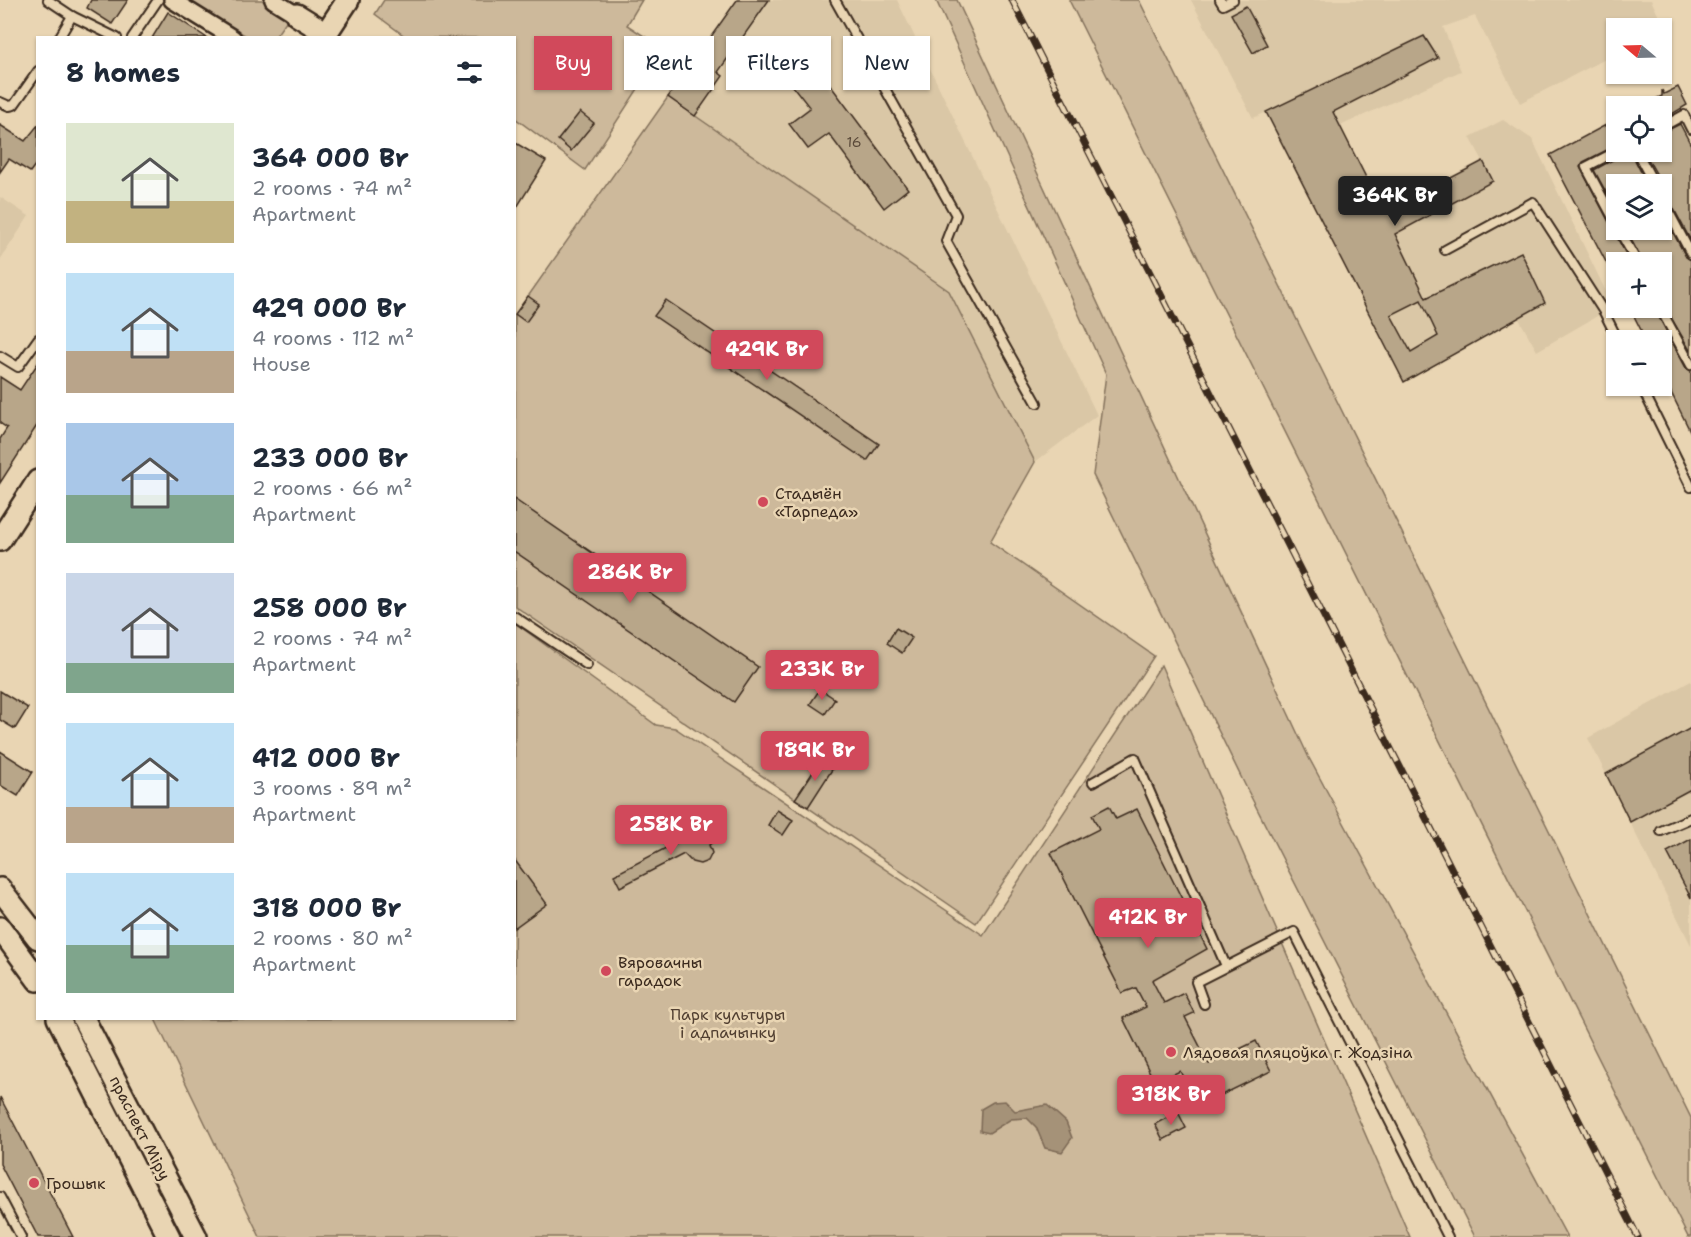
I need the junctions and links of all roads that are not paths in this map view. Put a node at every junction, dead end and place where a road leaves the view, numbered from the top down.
1 (48, 0) edge
2 (158, 0) edge
3 (172, 0) edge
4 (273, 0) edge
5 (348, 0) edge
6 (835, 0) edge
7 (1220, 0) edge
8 (1233, 0) edge
9 (297, 15) joint
10 (72, 16) junction
11 (324, 35) edge
12 (60, 36) edge
13 (113, 36) edge
14 (133, 36) edge
15 (230, 36) edge
16 (36, 74) edge
17 (0, 102) edge
18 (1672, 122) edge
19 (1691, 129) edge
20 (1606, 157) edge
21 (1606, 204) edge
22 (1672, 218) edge
23 (1445, 250) dead end
24 (1691, 254) edge
25 (1665, 318) edge
26 (1613, 330) edge
27 (36, 342) edge
28 (0, 356) edge
29 (1691, 365) edge
30 (1646, 396) edge
31 (1037, 403) dead end
32 (1688, 473) edge
33 (36, 484) edge
34 (1691, 487) edge
35 (0, 540) edge
36 (516, 617) edge
37 (587, 665) dead end
38 (1093, 782) dead end
39 (1691, 818) edge
40 (1662, 831) dead end
41 (0, 889) edge
42 (0, 928) edge
43 (36, 935) edge
44 (1226, 966) junction
45 (36, 977) edge
46 (1204, 1004) dead end
47 (59, 1020) edge
48 (84, 1020) edge
49 (0, 1197) edge
50 (21, 1237) edge
51 (169, 1237) edge
52 (196, 1237) edge
53 (1448, 1237) edge

1 - 10 lane
2 - 14 lane
3 - 15 street
4 - 9 street
5 - 11 main road
6 - 31 lane
7 - 8 lane
9 - 11 main road
10 - 12 lane
10 - 13 lane
16 - 17 lane
18 - 19 lane
20 - 21 lane
22 - 24 lane
23 - 26 lane
25 - 29 lane
27 - 28 lane
30 - 32 lane
32 - 34 lane
33 - 35 main road
36 - 37 lane
38 - 44 lane
39 - 40 lane
41 - 43 main road
42 - 45 main road
44 - 46 lane
44 - 53 lane
47 - 51 main road, праспект Міру
48 - 52 main road, праспект Міру
49 - 50 lane

